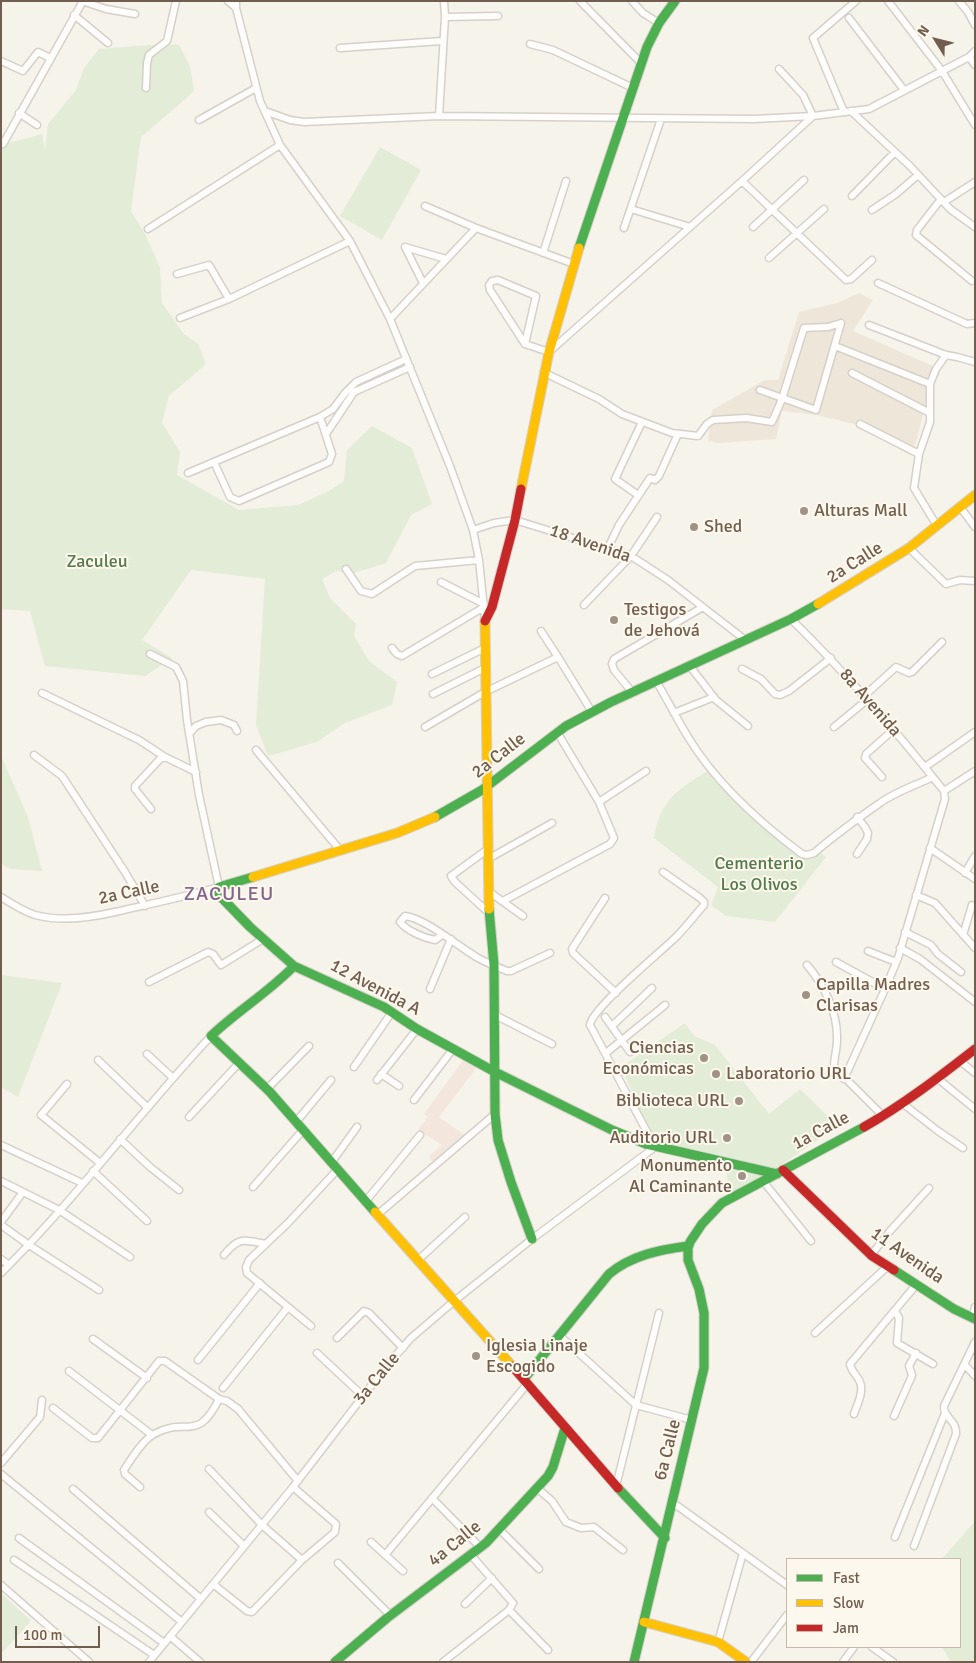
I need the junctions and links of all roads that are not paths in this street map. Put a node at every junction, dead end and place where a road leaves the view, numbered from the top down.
1 (82, 1) edge
2 (176, 1) edge
3 (228, 1) edge
4 (444, 1) edge
5 (580, 1) edge
6 (632, 1) edge
7 (675, 1) edge
8 (856, 1) edge
9 (888, 1) edge
10 (959, 1) edge
11 (236, 4) edge
12 (135, 14) dead end
13 (74, 15) junction
14 (498, 16) dead end
15 (445, 17) junction
16 (849, 18) dead end
17 (659, 23) junction
18 (975, 25) edge
19 (442, 41) junction
20 (108, 42) dead end
21 (530, 44) dead end
22 (340, 48) dead end
23 (975, 51) edge
24 (969, 57) junction
25 (50, 58) junction
26 (1, 60) edge
27 (641, 63) junction
28 (975, 65) edge
29 (779, 69) dead end
30 (942, 71) junction
31 (146, 88) dead end
32 (256, 88) junction
33 (633, 88) junction
34 (904, 90) junction
35 (265, 111) junction
36 (851, 111) junction
37 (844, 112) junction
38 (19, 113) junction
39 (439, 116) junction
40 (813, 116) junction
41 (624, 117) junction
42 (661, 119) junction
43 (199, 120) dead end
44 (975, 125) edge
45 (37, 126) dead end
46 (3, 144) dead end
47 (280, 145) junction
48 (895, 152) junction
49 (918, 175) junction
50 (804, 180) dead end
51 (566, 181) dead end
52 (742, 181) junction
53 (975, 182) edge
54 (852, 196) dead end
55 (942, 200) junction
56 (425, 206) dead end
57 (631, 209) junction
58 (772, 209) junction
59 (824, 210) dead end
60 (872, 210) dead end
61 (690, 227) junction
62 (753, 227) dead end
63 (975, 227) edge
64 (476, 228) junction
65 (624, 228) dead end
66 (148, 229) dead end
67 (797, 232) junction
68 (350, 241) junction
69 (543, 253) junction
70 (769, 258) dead end
71 (446, 259) junction
72 (872, 260) dead end
73 (574, 264) junction
74 (177, 274) dead end
75 (972, 281) dead end
76 (878, 282) dead end
77 (423, 283) junction
78 (229, 299) junction
79 (180, 318) dead end
80 (390, 319) junction
81 (975, 324) edge
82 (869, 325) dead end
83 (525, 344) junction
84 (835, 346) junction
85 (549, 352) junction
86 (946, 355) junction
87 (406, 359) junction
88 (975, 362) edge
89 (410, 367) junction
90 (545, 373) junction
91 (852, 373) dead end
92 (930, 384) junction
93 (760, 390) dead end
94 (782, 399) junction
95 (930, 412) junction
96 (320, 417) junction
97 (642, 422) junction
98 (860, 424) dead end
99 (326, 434) junction
100 (678, 434) junction
101 (919, 454) junction
102 (214, 462) junction
103 (188, 473) dead end
104 (638, 495) junction
105 (975, 495) edge
106 (960, 507) junction
107 (657, 517) dead end
108 (515, 520) junction
109 (937, 526) junction
110 (975, 527) edge
111 (473, 530) junction
112 (608, 548) junction
113 (909, 548) junction
114 (631, 556) junction
115 (479, 560) junction
116 (346, 569) dead end
117 (975, 581) edge
118 (442, 582) dead end
119 (584, 605) dead end
120 (484, 606) junction
121 (703, 608) junction
122 (485, 619) junction
123 (791, 619) junction
124 (541, 631) dead end
125 (744, 639) junction
126 (942, 642) dead end
127 (392, 648) dead end
128 (485, 648) junction
129 (150, 654) dead end
130 (558, 657) junction
131 (831, 658) junction
132 (689, 664) junction
133 (485, 668) junction
134 (742, 669) dead end
135 (432, 674) dead end
136 (656, 681) junction
137 (485, 692) junction
138 (632, 692) junction
139 (42, 693) dead end
140 (433, 694) dead end
141 (714, 697) junction
142 (866, 698) junction
143 (592, 712) junction
144 (674, 713) junction
145 (748, 726) dead end
146 (425, 727) dead end
147 (834, 727) dead end
148 (237, 730) dead end
149 (894, 730) junction
150 (557, 732) junction
151 (975, 732) edge
152 (189, 734) junction
153 (256, 750) dead end
154 (34, 755) dead end
155 (165, 757) junction
156 (925, 768) junction
157 (646, 771) dead end
158 (975, 771) edge
159 (196, 772) junction
160 (882, 776) dead end
161 (933, 777) junction
162 (487, 787) junction
163 (944, 791) junction
164 (600, 802) junction
165 (152, 809) dead end
166 (857, 818) junction
167 (552, 823) dead end
168 (930, 848) junction
169 (488, 849) junction
170 (340, 850) junction
171 (857, 854) dead end
172 (975, 856) edge
173 (488, 859) junction
174 (663, 872) dead end
175 (965, 873) junction
176 (975, 879) edge
177 (219, 887) junction
178 (488, 891) junction
179 (916, 895) junction
180 (1, 897) edge
181 (605, 898) dead end
182 (503, 901) junction
183 (972, 905) dead end
184 (145, 906) junction
185 (490, 914) junction
186 (523, 916) dead end
187 (905, 932) junction
188 (442, 935) junction
189 (963, 935) junction
190 (263, 939) junction
191 (451, 939) junction
192 (900, 948) junction
193 (975, 948) edge
194 (868, 951) dead end
195 (550, 953) dead end
196 (836, 962) dead end
197 (896, 962) junction
198 (494, 965) junction
199 (807, 965) dead end
200 (294, 966) junction
201 (961, 972) dead end
202 (149, 982) dead end
203 (652, 988) dead end
204 (430, 989) dead end
205 (885, 989) junction
206 (616, 993) junction
207 (975, 1002) edge
208 (665, 1005) dead end
209 (392, 1012) junction
210 (495, 1015) junction
211 (605, 1017) dead end
212 (612, 1026) junction
213 (417, 1029) junction
214 (211, 1036) junction
215 (622, 1040) junction
216 (552, 1044) dead end
217 (309, 1046) dead end
218 (453, 1049) junction
219 (975, 1049) edge
220 (630, 1052) dead end
221 (606, 1053) junction
222 (147, 1054) dead end
223 (98, 1060) dead end
224 (960, 1060) junction
225 (239, 1063) junction
226 (354, 1067) dead end
227 (495, 1072) junction
228 (975, 1073) edge
229 (172, 1078) junction
230 (937, 1078) junction
231 (844, 1079) junction
232 (331, 1080) dead end
233 (67, 1084) dead end
234 (399, 1086) dead end
235 (267, 1089) junction
236 (414, 1100) dead end
237 (902, 1103) junction
238 (147, 1107) junction
239 (975, 1109) edge
240 (495, 1114) junction
241 (883, 1116) junction
242 (189, 1117) dead end
243 (296, 1122) junction
244 (357, 1127) dead end
245 (303, 1130) junction
246 (420, 1135) dead end
247 (120, 1139) junction
248 (1, 1145) edge
249 (655, 1147) junction
250 (963, 1148) dead end
251 (100, 1162) junction
252 (334, 1166) junction
253 (93, 1171) junction
254 (780, 1172) junction
255 (763, 1181) junction
256 (1, 1182) edge
257 (82, 1183) junction
258 (253, 1187) dead end
259 (929, 1188) dead end
260 (179, 1190) dead end
261 (23, 1192) junction
262 (365, 1202) junction
263 (60, 1210) junction
264 (377, 1215) junction
265 (465, 1218) dead end
266 (147, 1221) dead end
267 (1, 1224) edge
268 (532, 1239) junction
269 (811, 1241) dead end
270 (266, 1244) junction
271 (29, 1245) junction
272 (688, 1246) junction
273 (224, 1255) dead end
274 (871, 1255) junction
275 (130, 1257) dead end
276 (1, 1259) edge
277 (417, 1261) junction
278 (9, 1265) junction
279 (888, 1266) junction
280 (1, 1273) edge
281 (260, 1283) junction
282 (916, 1284) junction
283 (99, 1290) dead end
284 (453, 1302) junction
285 (288, 1307) junction
286 (975, 1307) edge
287 (895, 1311) junction
288 (659, 1312) dead end
289 (973, 1318) edge
290 (311, 1326) dead end
291 (815, 1333) dead end
292 (559, 1335) junction
293 (337, 1338) dead end
294 (93, 1339) dead end
295 (975, 1342) edge
296 (403, 1348) junction
297 (317, 1353) dead end
298 (916, 1353) junction
299 (198, 1360) dead end
300 (933, 1364) dead end
301 (965, 1365) junction
302 (69, 1371) dead end
303 (975, 1376) edge
304 (147, 1378) junction
305 (526, 1381) junction
306 (223, 1388) dead end
307 (363, 1396) junction
308 (219, 1399) junction
309 (42, 1400) dead end
310 (636, 1405) junction
311 (53, 1408) dead end
312 (121, 1411) junction
313 (945, 1413) junction
314 (854, 1414) dead end
315 (894, 1416) dead end
316 (692, 1420) junction
317 (565, 1428) junction
318 (152, 1435) junction
319 (1, 1463) edge
320 (209, 1469) dead end
321 (1, 1474) edge
322 (298, 1481) junction
323 (616, 1486) junction
324 (140, 1487) dead end
325 (293, 1488) junction
326 (537, 1488) junction
327 (74, 1489) dead end
328 (432, 1498) junction
329 (672, 1502) junction
330 (209, 1512) dead end
331 (262, 1525) junction
332 (498, 1529) junction
333 (895, 1537) dead end
334 (18, 1538) dead end
335 (665, 1538) junction
336 (371, 1542) dead end
337 (244, 1546) junction
338 (914, 1546) dead end
339 (480, 1547) junction
340 (623, 1550) dead end
341 (743, 1553) junction
342 (470, 1554) junction
343 (386, 1555) junction
344 (14, 1560) dead end
345 (302, 1560) junction
346 (338, 1563) dead end
347 (539, 1569) dead end
348 (403, 1571) dead end
349 (492, 1578) junction
350 (213, 1584) junction
351 (786, 1584) edge
352 (1, 1585) edge
353 (201, 1599) junction
354 (465, 1604) dead end
355 (509, 1610) junction
356 (390, 1615) junction
357 (786, 1616) edge
358 (182, 1622) junction
359 (644, 1622) junction
360 (170, 1636) junction
361 (718, 1642) junction
362 (164, 1643) junction
363 (853, 1648) edge
364 (873, 1648) edge
365 (548, 1650) dead end
366 (154, 1655) junction
367 (889, 1660) edge
368 (338, 1661) edge
369 (89, 1662) edge
370 (149, 1662) edge
371 (200, 1662) edge
372 (443, 1662) edge
373 (634, 1662) edge
374 (746, 1662) edge
375 (751, 1662) edge
376 (843, 1662) edge

1 - 12 street
1 - 13 street
2 - 31 street
3 - 11 street
4 - 15 street
5 - 27 street
6 - 17 street
7 - 17 street
8 - 37 street
9 - 30 street
10 - 18 street
11 - 32 street
13 - 20 street
13 - 25 street
14 - 15 street
15 - 19 street
16 - 34 street
17 - 27 street
19 - 22 street
19 - 39 street
21 - 33 street
23 - 24 street
24 - 28 street
24 - 30 street
25 - 26 street
25 - 38 street
27 - 33 street
29 - 40 street
30 - 34 street
30 - 44 street
32 - 35 street
32 - 43 street
33 - 41 street
34 - 36 street
35 - 39 street
35 - 47 street
36 - 37 street
36 - 48 street
37 - 40 street
38 - 45 street
38 - 46 street
39 - 41 street
40 - 42 street
40 - 52 street
41 - 42 street
41 - 73 street
42 - 57 street
47 - 66 street
47 - 68 street
48 - 49 street
48 - 54 street
49 - 55 street
49 - 60 street
50 - 58 street
51 - 69 street
52 - 58 street
52 - 61 street
53 - 55 street
55 - 63 street
55 - 75 street
56 - 64 street
57 - 61 street
57 - 65 street
58 - 62 street
58 - 67 street
59 - 67 street
61 - 85 street
64 - 69 street
64 - 71 street
67 - 70 street
67 - 72 street
68 - 78 street
68 - 80 street
69 - 73 street
71 - 77 street
71 - 77 street
73 - 85 street
74 - 78 street
76 - 81 street
77 - 80 street
78 - 79 street
80 - 87 street
82 - 86 street
83 - 83 street
83 - 85 street
84 - 92 street
84 - 94 street
84 - 94 street
85 - 90 street
86 - 88 street
86 - 92 street
87 - 89 street
87 - 96 street
89 - 99 street
89 - 111 street
90 - 97 street
90 - 108 street
91 - 95 street
92 - 95 street
93 - 94 street
94 - 100 street
95 - 101 street
96 - 99 street
96 - 102 street
97 - 100 street
97 - 104 street
98 - 101 street
99 - 102 street
100 - 104 street
101 - 109 street
102 - 103 street
104 - 112 street
105 - 106 street, 2a Calle
106 - 109 street, 2a Calle
106 - 110 street
107 - 114 street
108 - 111 street, 18 Avenida
108 - 112 street, 18 Avenida
108 - 122 street
109 - 113 street, 2a Calle
111 - 115 street
112 - 114 street, 18 Avenida
113 - 117 street
113 - 123 street, 2a Calle
114 - 119 street
114 - 121 street, 18 Avenida
115 - 116 street
115 - 120 street
118 - 120 street
120 - 122 street
120 - 127 street
121 - 125 street, 18 Avenida
121 - 138 street
122 - 128 street
123 - 125 street, 2a Calle
123 - 131 street, 8a Avenida
124 - 130 street
125 - 132 street, 2a Calle
126 - 142 street
128 - 133 street
128 - 135 street
129 - 152 street, 12 Avenida A
130 - 137 street
130 - 143 street
131 - 134 street
131 - 142 street, 8a Avenida
132 - 136 street, 2a Calle
132 - 141 street
133 - 137 street
133 - 140 street
136 - 138 street, 2a Calle
136 - 144 street
137 - 146 street
137 - 162 street
138 - 143 street, 2a Calle
139 - 155 street
141 - 144 street
141 - 145 street
142 - 147 street
142 - 149 street, 8a Avenida
143 - 150 street, 2a Calle
144 - 166 street
148 - 152 street
149 - 156 street, 8a Avenida
149 - 160 street
150 - 162 street, 2a Calle
150 - 164 street
151 - 156 street
152 - 159 street, 12 Avenida A
153 - 170 street
154 - 184 street
155 - 159 street
155 - 165 street
156 - 161 street, 8a Avenida
157 - 164 street
158 - 163 street
159 - 177 street, 12 Avenida A
161 - 163 street, 8a Avenida
161 - 166 street
162 - 169 street
162 - 170 street, 2a Calle
163 - 168 street
164 - 182 street
166 - 171 street
167 - 173 street
168 - 175 street
168 - 179 street
169 - 173 street
169 - 185 street
170 - 177 street, 2a Calle
172 - 175 street
173 - 178 street
174 - 206 street
175 - 176 street
177 - 184 street, 2a Calle
177 - 190 street, 12 Avenida A
178 - 182 street
178 - 185 street
179 - 187 street
179 - 189 street
180 - 184 street, 2a Calle
181 - 206 street
182 - 186 street
183 - 189 street
185 - 198 street
187 - 192 street
187 - 201 street
188 - 188 street
188 - 191 street
189 - 193 street
190 - 200 street, 12 Avenida A
190 - 202 street
191 - 198 street
191 - 204 street
192 - 197 street
192 - 207 street
194 - 197 street
195 - 198 street
196 - 205 street
197 - 205 street
198 - 210 street
199 - 231 street
200 - 209 street, 12 Avenida A
200 - 214 street
203 - 212 street
205 - 231 street
206 - 221 street
208 - 215 street
209 - 213 street, 12 Avenida A
209 - 226 street
210 - 216 street
210 - 227 street
211 - 212 street
212 - 215 street
213 - 218 street, 12 Avenida A
213 - 234 street
214 - 225 street
214 - 229 street
215 - 220 street
215 - 221 street
217 - 235 street
218 - 227 street, 12 Avenida A
218 - 236 street
219 - 224 street, 1a Calle
221 - 249 street
222 - 229 street
223 - 238 street
224 - 228 street
224 - 230 street, 1a Calle
225 - 235 street
225 - 242 street
227 - 240 street
227 - 249 street, 12 Avenida A
229 - 238 street
230 - 237 street, 1a Calle
230 - 239 street
231 - 241 street
232 - 243 street
233 - 251 street
235 - 243 street
237 - 241 street, 1a Calle
237 - 250 street
238 - 247 street
240 - 264 street
240 - 268 street
241 - 254 street, 1a Calle
243 - 245 street
244 - 252 street
245 - 252 street
245 - 258 street
246 - 262 street
247 - 251 street
247 - 260 street
248 - 257 street
249 - 254 street, 12 Avenida A
249 - 268 street, 3a Calle
251 - 253 street
252 - 262 street
252 - 270 street
253 - 257 street
253 - 266 street
254 - 255 street, 1a Calle
254 - 274 street, 11 Avenida
255 - 269 street
255 - 272 street, 1a Calle
256 - 261 street
257 - 263 street
259 - 274 street
261 - 263 street
261 - 267 street
262 - 264 street
263 - 271 street
263 - 275 street
264 - 277 street
265 - 277 street
267 - 271 street
268 - 284 street, 3a Calle
270 - 273 street
270 - 281 street
271 - 278 street
271 - 283 street
272 - 292 street
272 - 316 street, 6a Calle
274 - 279 street, 11 Avenida
276 - 278 street
277 - 284 street
278 - 280 street
279 - 282 street, 11 Avenida
279 - 291 street
281 - 285 street
281 - 299 street
282 - 287 street
282 - 289 street, 11 Avenida
284 - 296 street, 3a Calle
284 - 305 street
285 - 290 street
285 - 306 street
286 - 289 street
287 - 298 street
287 - 314 street
288 - 310 street
292 - 305 street
292 - 310 street
293 - 296 street
294 - 304 street
295 - 301 street
296 - 307 street, 3a Calle
297 - 307 street
298 - 300 street
298 - 315 street
301 - 303 street
301 - 313 street
302 - 312 street
304 - 308 street
304 - 312 street
305 - 317 street
305 - 328 street
307 - 322 street, 3a Calle
308 - 318 street
308 - 322 street
309 - 319 street
310 - 316 street
310 - 323 street
311 - 312 street
312 - 318 street
313 - 333 street
313 - 338 street
316 - 329 street, 6a Calle
317 - 323 street
317 - 326 street, 4a Calle
318 - 324 street
320 - 331 street
321 - 358 street
322 - 325 street, 3a Calle
323 - 335 street
325 - 331 street, 3a Calle
325 - 345 street
326 - 332 street, 4a Calle
326 - 340 street
327 - 353 street
328 - 339 street
328 - 343 street
329 - 335 street, 6a Calle
329 - 341 street
330 - 337 street
331 - 337 street, 3a Calle
331 - 345 street
332 - 339 street, 4a Calle
332 - 347 street
334 - 362 street
335 - 359 street, 6a Calle
336 - 343 street
337 - 350 street, 3a Calle
339 - 342 street, 4a Calle
341 - 351 street
341 - 361 street
342 - 349 street
342 - 356 street, 4a Calle
343 - 348 street
344 - 366 street
345 - 350 street
346 - 356 street
349 - 354 street
349 - 355 street
350 - 353 street, 3a Calle
352 - 369 street
353 - 358 street, 3a Calle
355 - 365 street
355 - 372 street
356 - 368 street, 4a Calle
357 - 375 street
358 - 360 street, 3a Calle
359 - 361 street
359 - 373 street, 6a Calle
360 - 362 street, 3a Calle
360 - 371 street
361 - 374 street
362 - 366 street, 3a Calle
363 - 376 street
364 - 367 street
366 - 370 street, 3a Calle

